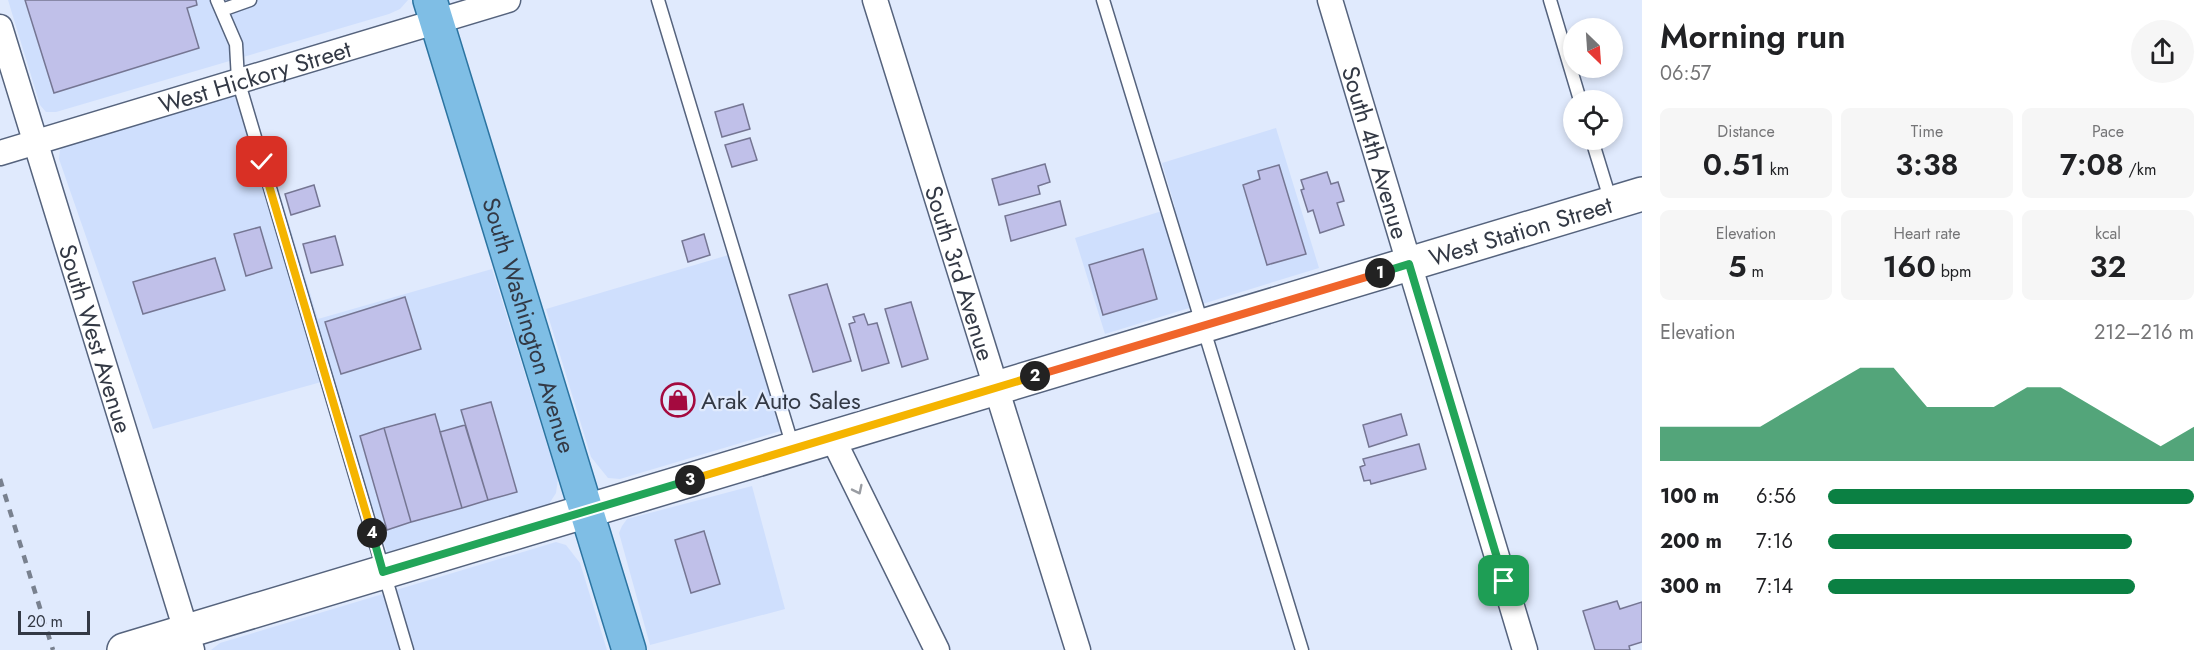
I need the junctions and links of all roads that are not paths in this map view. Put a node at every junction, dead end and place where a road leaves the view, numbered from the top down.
1 (250, 0) edge
2 (508, 0) edge
3 (658, 0) edge
4 (875, 0) edge
5 (1103, 0) edge
6 (1330, 0) edge
7 (1550, 0) edge
8 (220, 5) edge
9 (433, 11) edge
10 (0, 27) edge
11 (238, 80) junction
12 (1577, 90) edge
13 (36, 143) junction
14 (1595, 150) edge
15 (0, 153) edge
16 (1642, 194) edge
17 (1611, 203) junction
18 (1409, 264) junction
19 (1203, 326) junction
20 (998, 387) junction
21 (832, 437) junction
22 (794, 449) junction
23 (586, 511) junction
24 (383, 572) junction
25 (189, 640) edge
26 (124, 650) edge
27 (407, 650) edge
28 (629, 650) edge
29 (937, 650) edge
30 (1078, 650) edge
31 (1302, 650) edge
32 (1525, 650) edge

1 - 8 lane
2 - 9 street, West Hickory Street
3 - 22 lane
4 - 20 street, South 3rd Avenue
5 - 19 lane
6 - 18 street, South 4th Avenue
7 - 12 lane
8 - 11 lane
9 - 11 street, West Hickory Street
9 - 23 main road, South Washington Avenue
10 - 13 street, South West Avenue
11 - 13 street, West Hickory Street
11 - 24 lane
13 - 15 street, West Hickory Street
13 - 25 street, South West Avenue
14 - 17 lane
16 - 17 main road, West Station Street
17 - 18 main road, West Station Street
18 - 19 main road, West Station Street
18 - 32 street, South 4th Avenue
19 - 20 main road, West Station Street
19 - 31 lane
20 - 21 main road, West Station Street
20 - 30 street, South 3rd Avenue
21 - 22 main road, West Station Street
21 -> 29 street
22 - 23 main road, West Station Street
23 - 24 main road, West Station Street
23 - 28 main road, South Washington Avenue
24 - 25 main road, West Station Street
24 - 27 lane
25 - 26 main road, West Station Street

